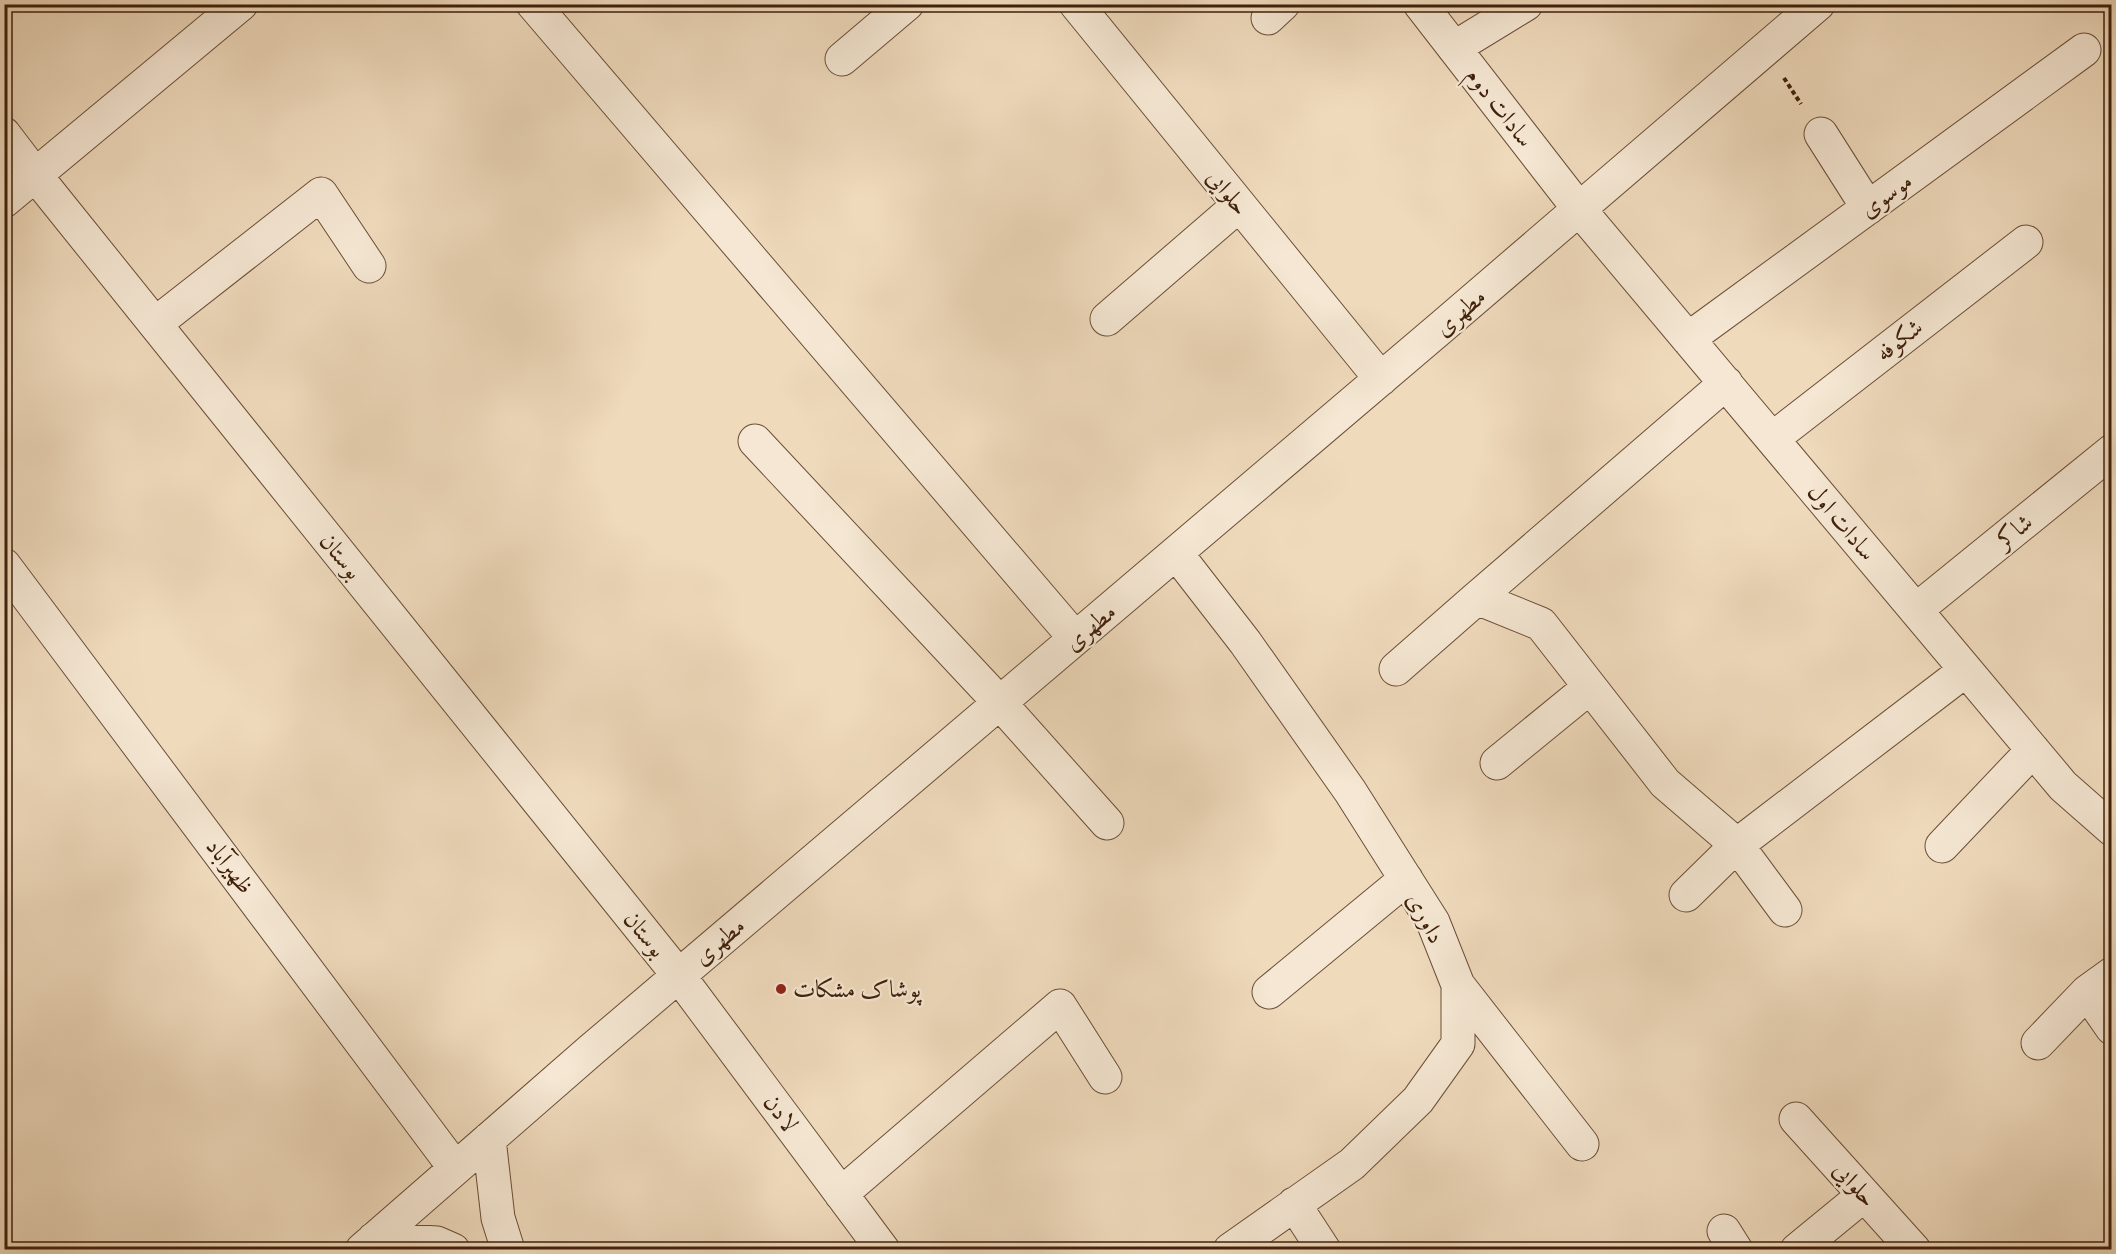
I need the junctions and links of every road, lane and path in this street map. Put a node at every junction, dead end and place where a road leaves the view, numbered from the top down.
1 (241, 4) edge
2 (533, 4) edge
3 (907, 4) edge
4 (1076, 4) edge
5 (1420, 4) edge
6 (1526, 4) edge
7 (1818, 4) edge
8 (1454, 48) junction
9 (1766, 50) junction
10 (2084, 50) dead end
11 (842, 59) dead end
12 (4, 134) edge
13 (1821, 134) joint
14 (36, 176) junction
15 (4, 201) edge
16 (1239, 205) junction
17 (1868, 208) junction
18 (1579, 209) junction
19 (2026, 242) dead end
20 (369, 266) dead end
21 (1107, 319) dead end
22 (154, 324) junction
23 (1689, 339) junction
24 (1381, 379) junction
25 (1726, 383) junction
26 (1772, 439) junction
27 (756, 441) dead end
28 (2112, 451) edge
29 (1176, 553) junction
30 (4, 565) edge
31 (1477, 598) junction
32 (1916, 610) junction
33 (1076, 639) junction
34 (1396, 669) dead end
35 (1966, 670) junction
36 (1590, 687) junction
37 (1000, 703) junction
38 (2033, 750) junction
39 (1497, 763) dead end
40 (2105, 813) edge
41 (1107, 823) dead end
42 (1737, 845) junction
43 (1942, 846) dead end
44 (1406, 879) junction
45 (1686, 896) dead end
46 (1785, 910) dead end
47 (679, 976) junction
48 (2099, 983) edge
49 (1458, 986) junction
50 (1269, 992) dead end
51 (2112, 1028) edge
52 (2038, 1043) dead end
53 (1105, 1077) dead end
54 (1796, 1119) dead end
55 (489, 1139) junction
56 (1582, 1144) dead end
57 (455, 1168) junction
58 (841, 1194) junction
59 (1864, 1195) junction
60 (1294, 1204) junction
61 (368, 1244) edge
62 (453, 1250) edge
63 (508, 1250) edge
64 (883, 1250) edge
65 (1230, 1250) edge
66 (1324, 1250) edge
67 (1797, 1250) edge
68 (1914, 1250) edge

1 - 14 street
2 - 33 street
3 - 11 street
4 - 16 street, حلوایی
5 - 8 street, سادات دوم
6 - 8 street
7 - 9 street, مطهری
8 - 18 street, سادات دوم
9 - 13 path
9 - 18 street, مطهری
10 - 17 street, موسوی
12 - 14 street, بوستان
13 - 17 street
14 - 15 street
14 - 22 street, بوستان
16 - 21 street
16 - 24 street, حلوایی
17 - 23 street, موسوی
18 - 23 street, سادات اول
18 - 24 street, مطهری
19 - 26 street, شکوفه
20 - 22 street
22 - 47 street, بوستان
23 - 25 street, سادات اول
24 - 29 street, مطهری
25 - 26 street, سادات اول
25 - 31 street
26 - 32 street, سادات اول
27 - 37 street
28 - 32 street, شاکر
29 - 33 street, مطهری
29 - 44 street, داوری
30 - 57 street, ظهیرآباد
31 - 34 street
31 - 36 street
32 - 35 street, سادات اول
33 - 37 street, مطهری
35 - 38 street, سادات اول
35 - 42 street
36 - 39 street
36 - 42 street
37 - 41 street
37 - 47 street, مطهری
38 - 40 street, سادات اول
38 - 43 street
42 - 45 street
42 - 46 street
44 - 49 street, داوری
44 - 50 street
47 - 55 street, مطهری
47 - 58 street, لادن
48 - 51 street
48 - 52 street
49 - 56 street
49 - 60 street, داوری
53 - 58 street
54 - 59 street, حلوایی
55 - 57 street, مطهری
55 - 63 street
57 - 61 street, مطهری
58 - 64 street, لادن
59 - 67 street
59 - 68 street, حلوایی
60 - 65 street, داوری
60 - 66 street
61 - 62 street

